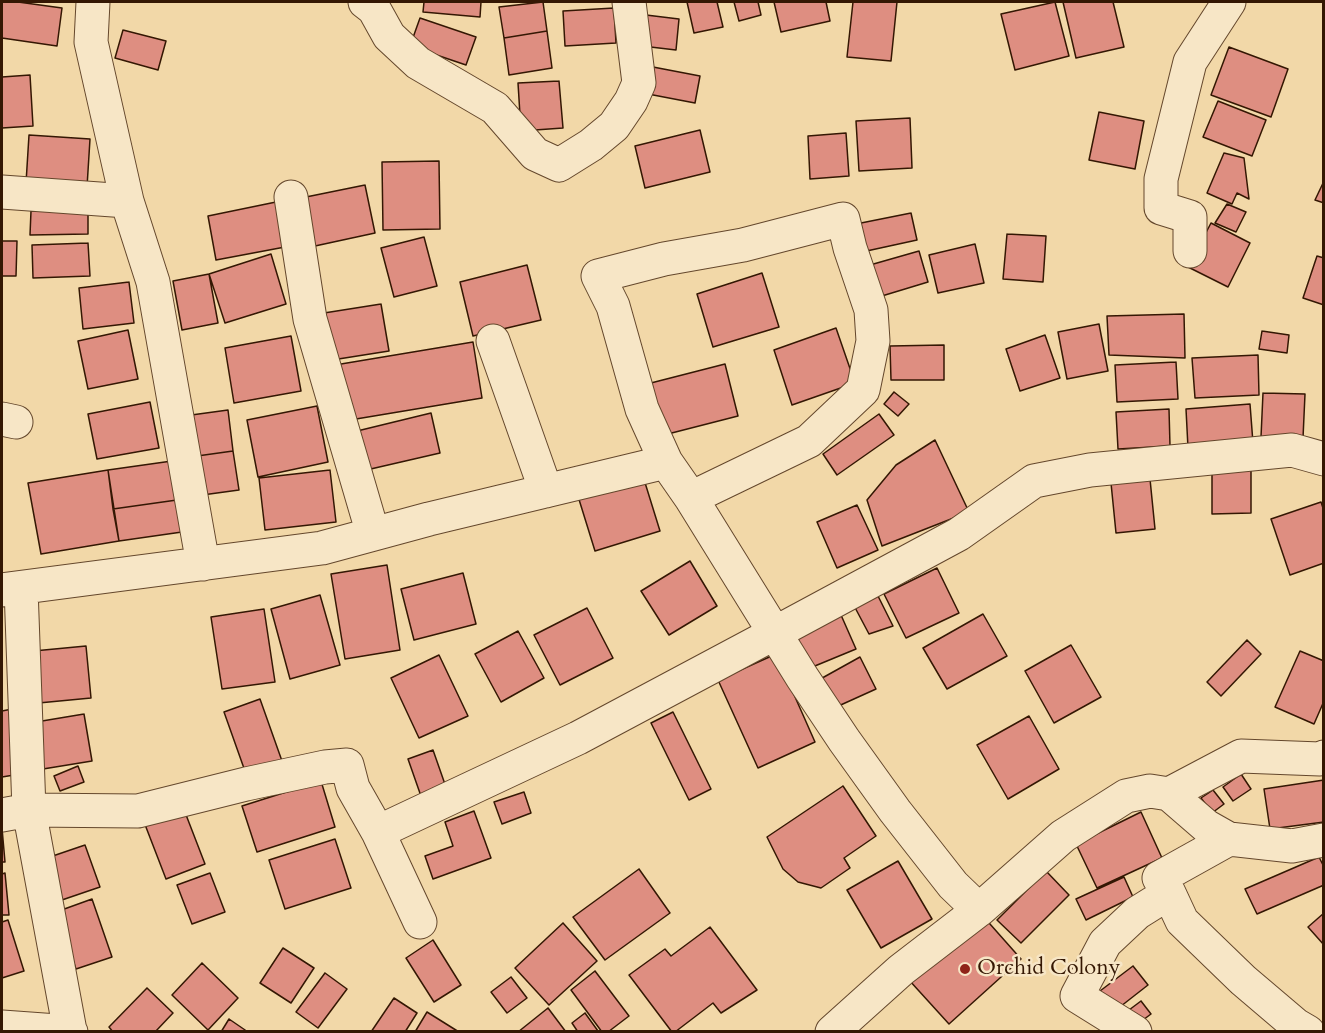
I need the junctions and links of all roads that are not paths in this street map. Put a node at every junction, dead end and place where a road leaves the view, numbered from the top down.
1 (93, 2) edge
2 (365, 2) edge
3 (629, 2) edge
4 (1229, 2) edge
5 (2, 192) edge
6 (291, 197) dead end
7 (127, 201) junction
8 (1190, 251) dead end
9 (493, 341) dead end
10 (1323, 459) edge
11 (666, 462) junction
12 (546, 491) junction
13 (691, 498) junction
14 (373, 534) junction
15 (203, 564) junction
16 (11, 589) edge
17 (775, 633) junction
18 (1323, 757) edge
19 (1169, 794) junction
20 (15, 813) edge
21 (378, 832) junction
22 (1229, 839) junction
23 (1323, 840) edge
24 (1169, 893) junction
25 (979, 910) junction
26 (420, 922) dead end
27 (2, 1028) edge
28 (71, 1031) edge
29 (832, 1032) edge
30 (1135, 1032) edge
31 (1308, 1032) edge

1 - 7 street
2 - 3 street
4 - 8 street
5 - 7 street
6 - 14 street
7 - 15 street
9 - 12 street
10 - 17 street
11 - 12 street
11 - 13 street
11 - 13 street
12 - 14 street
13 - 17 street
14 - 15 street
15 - 16 street
16 - 20 street
17 - 21 street
17 - 25 street
18 - 19 street
19 - 22 street
19 - 25 street
20 - 21 street
20 - 28 street
21 - 26 street
22 - 23 street
22 - 24 street
24 - 30 street
24 - 31 street
25 - 29 street
27 - 28 street

